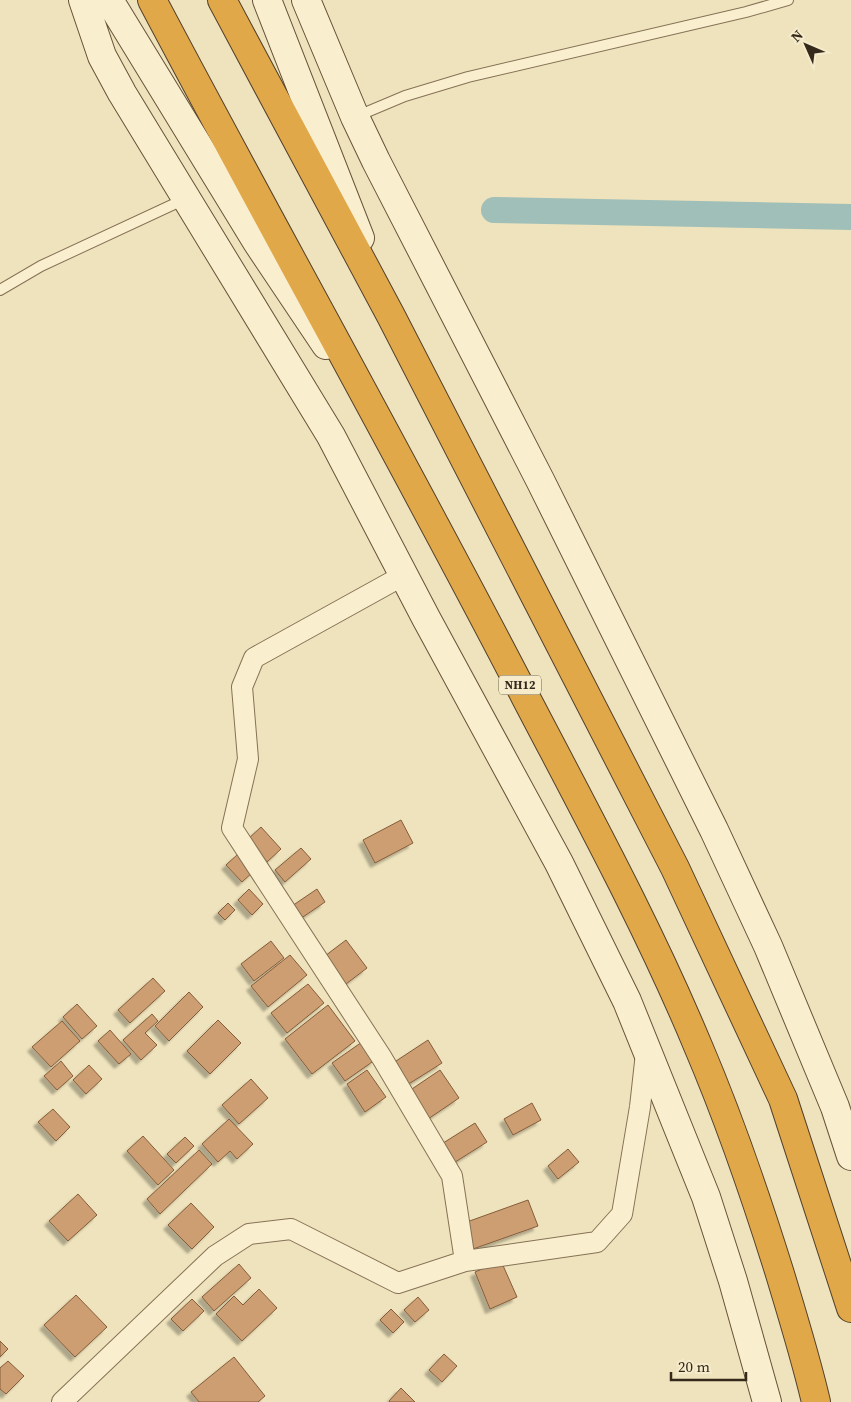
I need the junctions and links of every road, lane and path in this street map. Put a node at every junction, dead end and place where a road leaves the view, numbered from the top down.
1 (84, 0) edge
2 (108, 0) edge
3 (152, 0) edge
4 (222, 0) edge
5 (267, 0) edge
6 (306, 0) edge
7 (788, 0) edge
8 (354, 117) junction
9 (186, 198) junction
10 (0, 290) edge
11 (390, 316) junction
12 (388, 438) junction
13 (404, 575) junction
14 (647, 1048) junction
15 (851, 1156) edge
16 (465, 1261) junction
17 (851, 1308) edge
18 (62, 1402) edge
19 (767, 1402) edge
20 (816, 1402) edge

1 - 9 street
2 - 12 street
3 - 12 highway, NH12
4 - 11 highway
5 - 11 street
6 - 8 street
7 - 8 lane
8 - 15 street
9 - 10 lane
9 - 13 street
11 - 17 highway
12 - 20 highway, NH12
13 - 14 street
13 - 16 street
14 - 16 street
14 - 19 street
16 - 18 street

